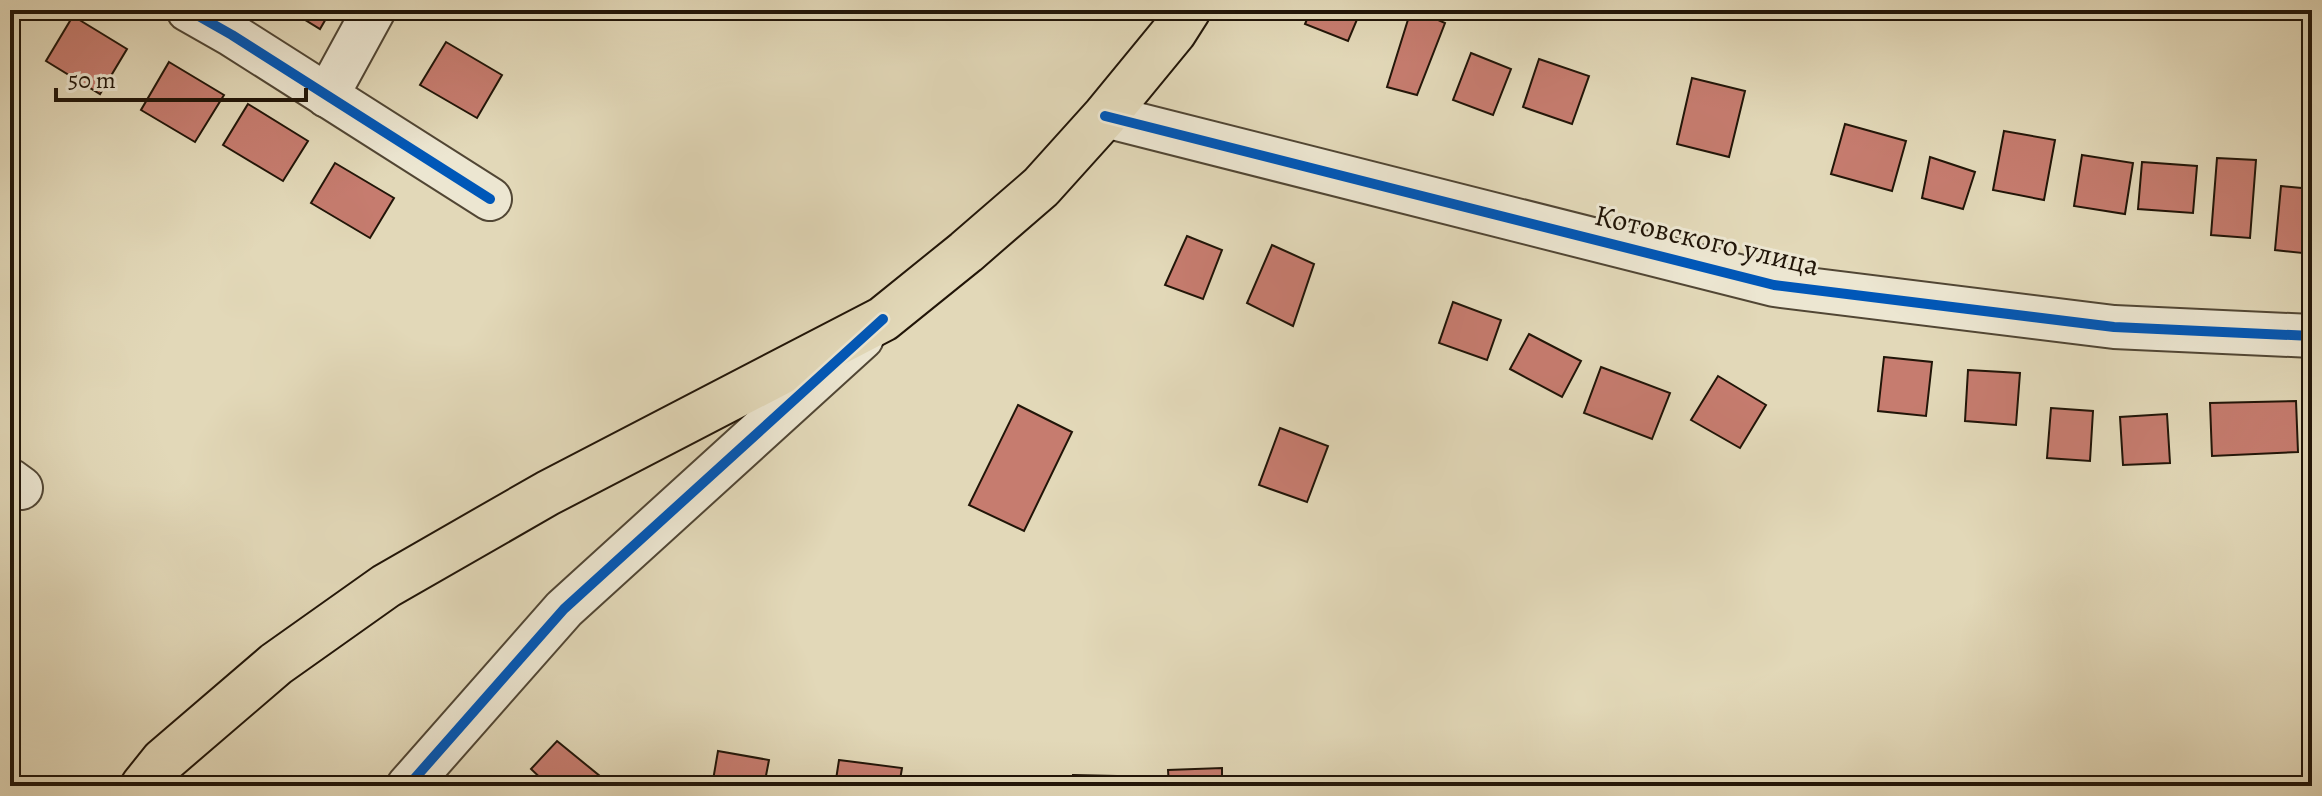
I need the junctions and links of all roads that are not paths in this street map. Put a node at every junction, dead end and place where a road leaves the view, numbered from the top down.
1 (188, 10) edge
2 (374, 10) edge
3 (1188, 10) edge
4 (327, 96) junction
5 (1105, 116) junction
6 (490, 199) dead end
7 (883, 319) junction
8 (2312, 336) edge
9 (411, 785) edge
10 (143, 786) edge

1 - 4 street
2 - 4 street
3 - 5 main road
4 - 6 street
5 - 7 main road
5 - 8 street, Котовского улица
7 - 9 street
7 - 10 main road

